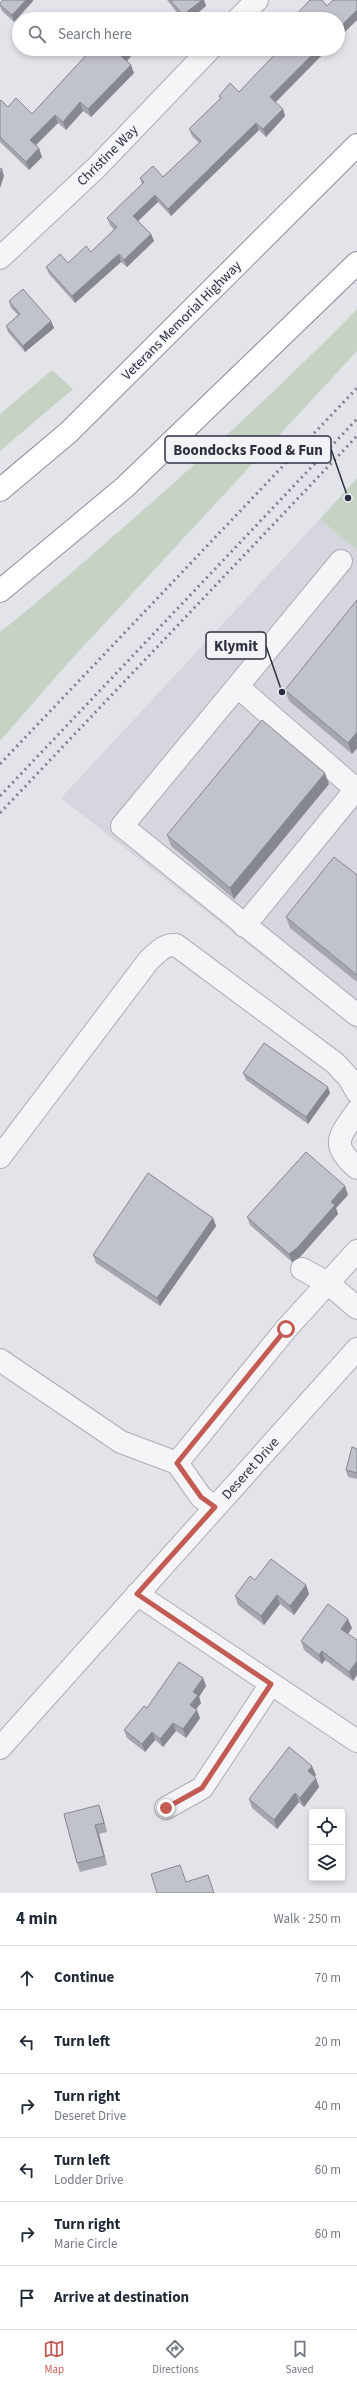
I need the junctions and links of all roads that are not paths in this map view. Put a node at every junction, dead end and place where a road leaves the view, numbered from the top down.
1 (257, 0) edge
2 (245, 12) edge
3 (203, 56) edge
4 (357, 145) edge
5 (0, 258) edge
6 (357, 263) edge
7 (0, 490) edge
8 (341, 561) dead end
9 (0, 592) edge
10 (238, 687) junction
11 (357, 791) edge
12 (244, 926) junction
13 (357, 1015) edge
14 (357, 1092) edge
15 (357, 1111) edge
16 (0, 1157) edge
17 (357, 1168) edge
18 (357, 1251) edge
19 (302, 1269) dead end
20 (328, 1283) junction
21 (357, 1308) edge
22 (357, 1349) edge
23 (0, 1360) edge
24 (177, 1463) junction
25 (215, 1507) junction
26 (137, 1594) junction
27 (271, 1684) junction
28 (357, 1741) edge
29 (0, 1748) edge
30 (166, 1808) dead end

1 - 2 street
3 - 5 street, Christine Way
4 - 7 highway, Veterans Memorial Highway
6 - 9 highway
8 - 10 street
10 - 11 street
10 - 12 street
11 - 12 street
12 - 13 street
14 - 16 street
15 - 17 street
18 - 20 street
19 - 20 street
20 - 21 street
20 - 24 street
22 - 25 street, Deseret Drive
23 - 24 street
24 - 25 street
25 - 26 street, Deseret Drive
26 - 27 street
26 - 29 street, Deseret Drive
27 - 28 street
27 - 30 street

